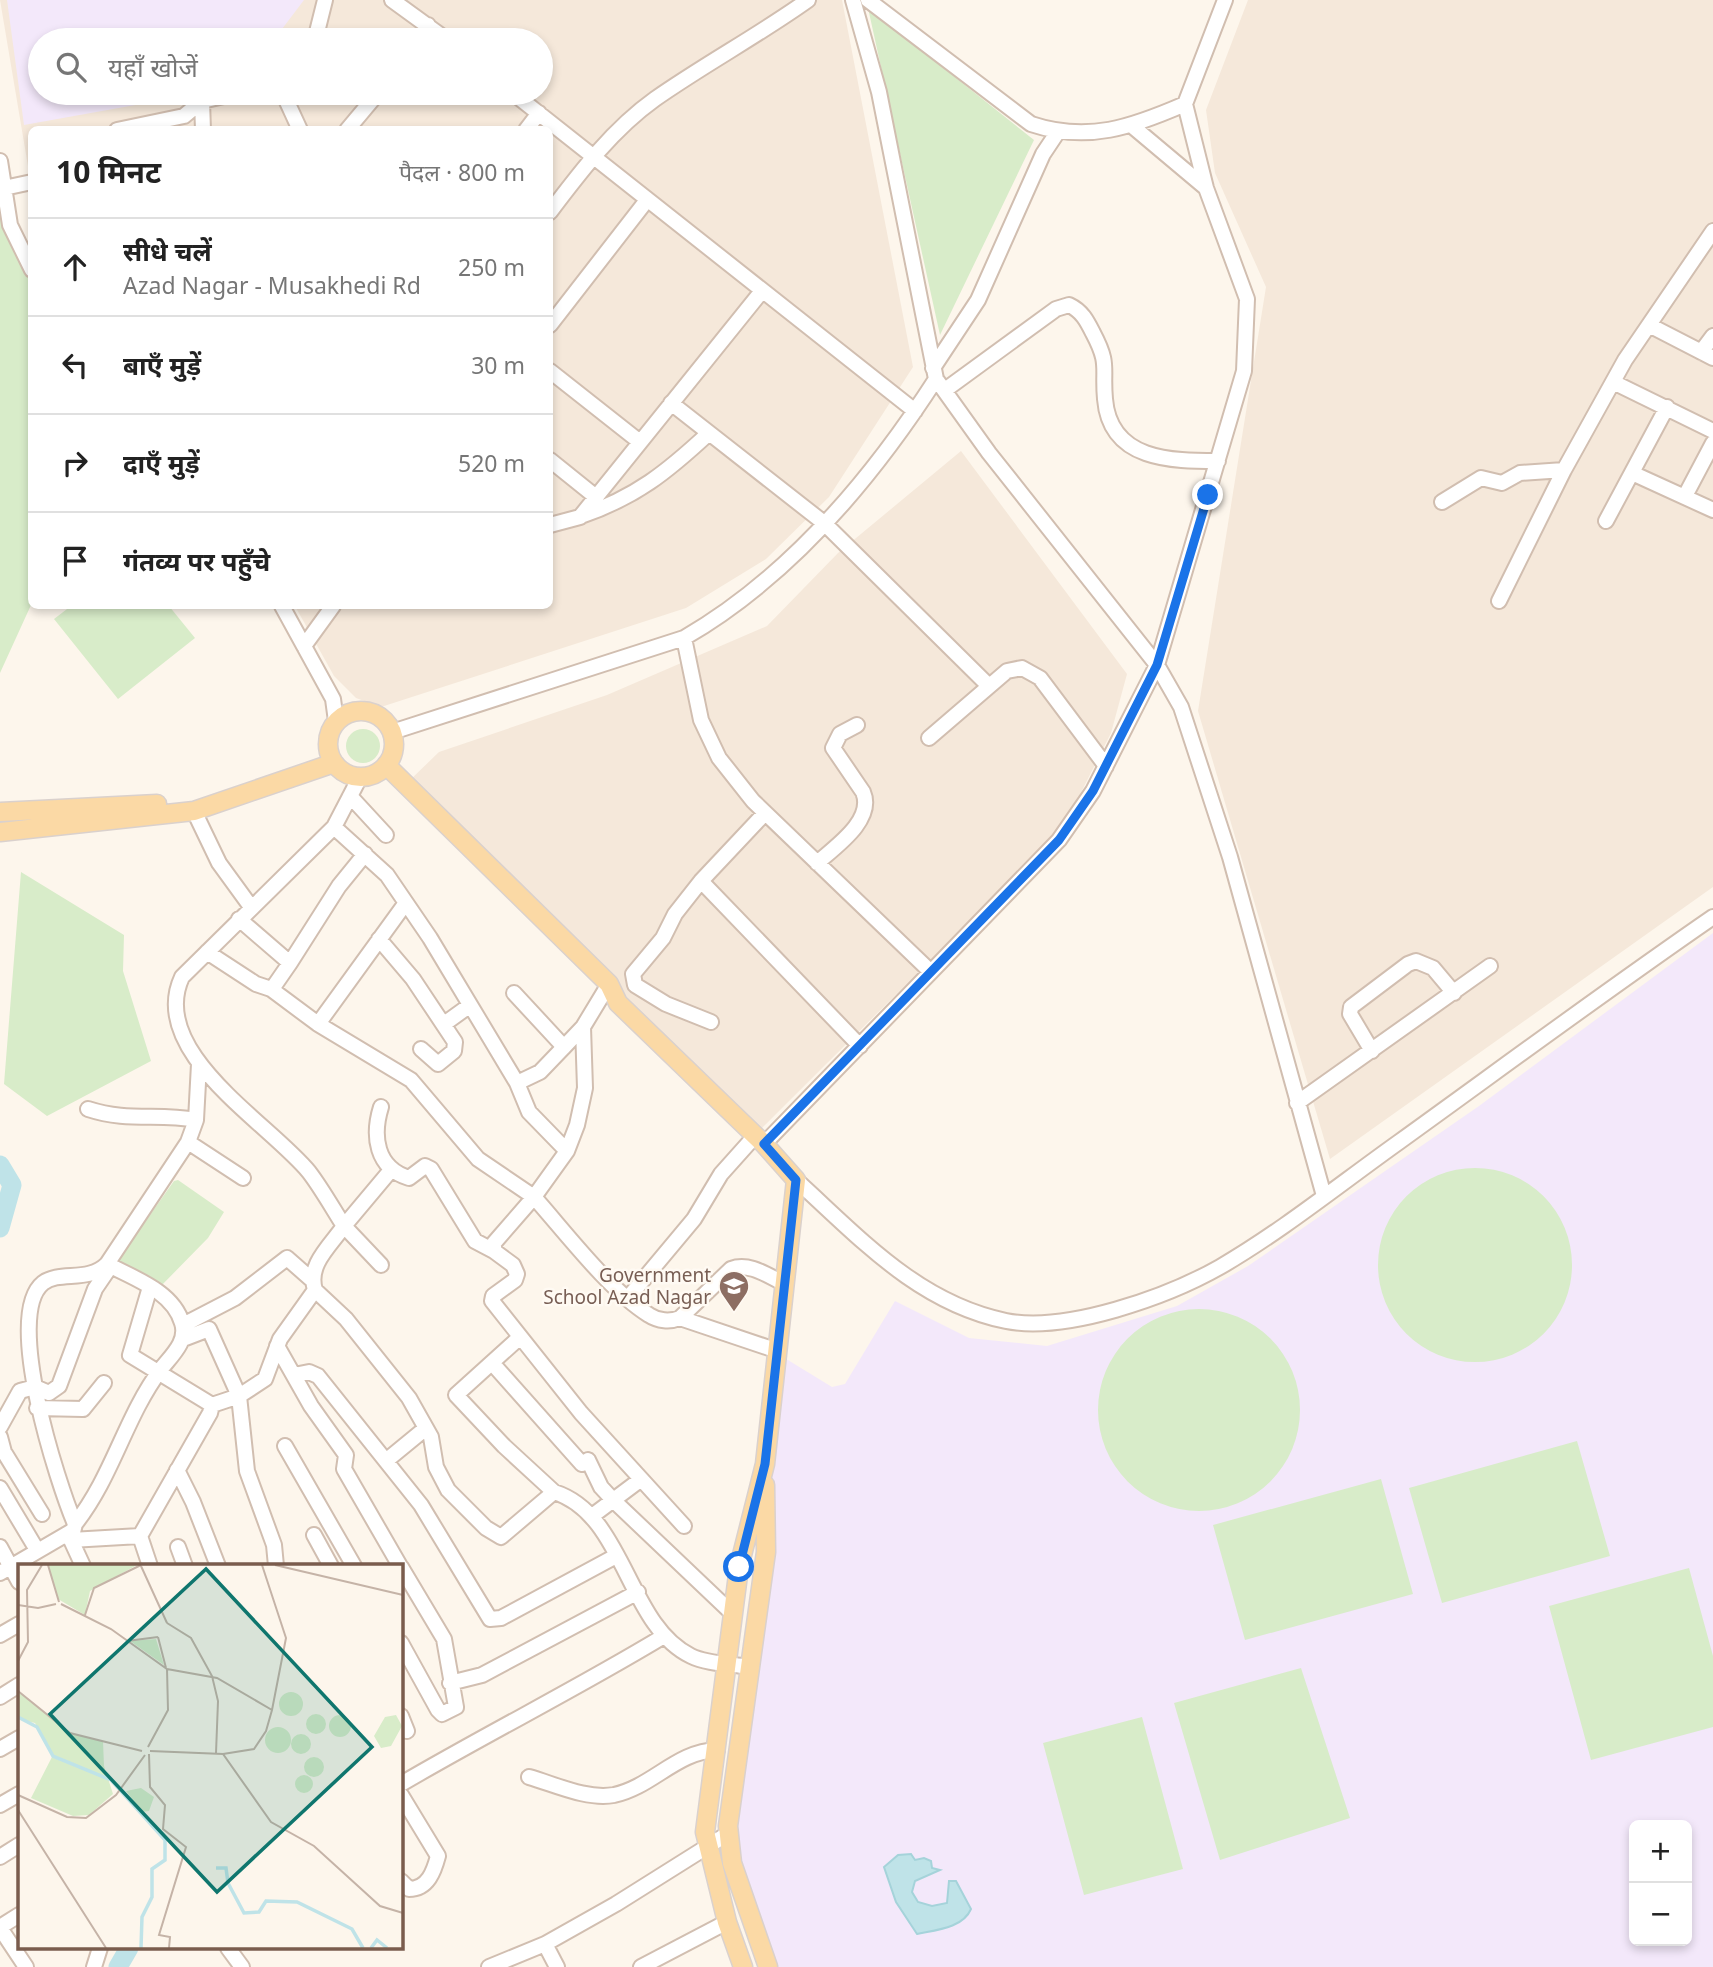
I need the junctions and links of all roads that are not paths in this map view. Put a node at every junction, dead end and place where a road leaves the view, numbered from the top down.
1 (325, 0) edge
2 (392, 0) edge
3 (808, 0) edge
4 (853, 0) edge
5 (868, 0) edge
6 (1225, 0) edge
7 (428, 25) junction
8 (318, 28) edge
9 (426, 28) edge
10 (432, 28) edge
11 (1185, 104) junction
12 (197, 105) edge
13 (202, 105) edge
14 (289, 105) edge
15 (368, 105) edge
16 (529, 105) edge
17 (539, 113) junction
18 (1131, 125) junction
19 (136, 126) edge
20 (203, 126) edge
21 (298, 126) edge
22 (350, 126) edge
23 (529, 126) edge
24 (1057, 133) junction
25 (593, 157) junction
26 (0, 161) edge
27 (28, 183) edge
28 (4, 188) junction
29 (1206, 188) junction
30 (647, 200) junction
31 (553, 208) edge
32 (1713, 231) edge
33 (28, 262) edge
34 (762, 290) junction
35 (553, 322) edge
36 (1649, 325) junction
37 (1713, 336) edge
38 (1707, 355) edge
39 (553, 373) edge
40 (938, 379) junction
41 (1613, 382) junction
42 (671, 403) junction
43 (1667, 407) junction
44 (915, 411) junction
45 (1713, 431) edge
46 (709, 433) junction
47 (640, 442) junction
48 (1713, 443) edge
49 (1218, 461) junction
50 (553, 462) edge
51 (1564, 470) junction
52 (1632, 473) junction
53 (1685, 496) junction
54 (596, 497) junction
55 (1442, 502) dead end
56 (1713, 510) edge
57 (580, 516) junction
58 (1606, 521) dead end
59 (824, 523) junction
60 (553, 524) edge
61 (1499, 601) dead end
62 (284, 609) edge
63 (332, 609) edge
64 (684, 638) junction
65 (304, 646) junction
66 (1157, 665) junction
67 (989, 686) junction
68 (336, 721) junction
69 (857, 725) dead end
70 (392, 732) junction
71 (929, 738) dead end
72 (332, 760) junction
73 (386, 765) junction
74 (1106, 766) junction
75 (360, 777) junction
76 (350, 796) junction
77 (194, 811) junction
78 (0, 812) edge
79 (765, 813) junction
80 (334, 827) junction
81 (0, 832) edge
82 (386, 835) dead end
83 (365, 853) junction
84 (817, 863) junction
85 (701, 881) junction
86 (405, 904) junction
87 (251, 907) junction
88 (1713, 917) edge
89 (239, 919) junction
90 (379, 939) junction
91 (207, 952) junction
92 (290, 963) junction
93 (1490, 966) dead end
94 (931, 972) junction
95 (608, 984) junction
96 (272, 989) junction
97 (514, 993) dead end
98 (1454, 993) junction
99 (469, 1006) junction
100 (711, 1022) dead end
101 (318, 1024) junction
102 (444, 1024) junction
103 (583, 1027) junction
104 (860, 1046) junction
105 (564, 1047) junction
106 (421, 1049) dead end
107 (1372, 1051) junction
108 (199, 1064) junction
109 (517, 1083) junction
110 (1297, 1103) junction
111 (381, 1107) dead end
112 (88, 1109) dead end
113 (196, 1120) junction
114 (759, 1140) junction
115 (188, 1142) junction
116 (567, 1151) junction
117 (391, 1170) junction
118 (243, 1178) dead end
119 (796, 1180) junction
120 (1324, 1196) junction
121 (534, 1198) junction
122 (344, 1226) junction
123 (494, 1251) junction
124 (109, 1265) junction
125 (381, 1265) dead end
126 (785, 1284) junction
127 (314, 1285) junction
128 (150, 1287) junction
129 (628, 1297) junction
130 (680, 1318) junction
131 (183, 1332) junction
132 (519, 1338) junction
133 (277, 1346) junction
134 (775, 1350) junction
135 (493, 1364) junction
136 (158, 1373) junction
137 (294, 1376) junction
138 (104, 1383) dead end
139 (35, 1387) junction
140 (239, 1396) junction
141 (212, 1405) junction
142 (37, 1408) junction
143 (0, 1427) edge
144 (426, 1428) junction
145 (0, 1437) edge
146 (285, 1446) dead end
147 (387, 1460) junction
148 (765, 1464) junction
149 (177, 1469) junction
150 (640, 1480) junction
151 (0, 1488) edge
152 (554, 1492) junction
153 (612, 1500) junction
154 (42, 1514) dead end
155 (592, 1516) junction
156 (684, 1527) dead end
157 (73, 1532) junction
158 (314, 1535) dead end
159 (140, 1536) junction
160 (0, 1547) edge
161 (178, 1547) dead end
162 (37, 1550) junction
163 (616, 1556) junction
164 (82, 1564) edge
165 (149, 1564) edge
166 (183, 1564) edge
167 (217, 1564) edge
168 (276, 1564) edge
169 (330, 1564) edge
170 (353, 1564) edge
171 (399, 1564) edge
172 (402, 1569) edge
173 (6, 1570) edge
174 (638, 1592) junction
175 (734, 1615) junction
176 (18, 1625) edge
177 (0, 1635) edge
178 (664, 1636) junction
179 (402, 1645) edge
180 (726, 1663) junction
181 (749, 1667) junction
182 (450, 1683) junction
183 (18, 1686) edge
184 (0, 1696) edge
185 (402, 1718) edge
186 (407, 1731) dead end
187 (18, 1739) edge
188 (0, 1749) edge
189 (717, 1750) junction
190 (529, 1777) dead end
191 (402, 1783) edge
192 (18, 1795) edge
193 (402, 1797) edge
194 (0, 1805) edge
195 (729, 1833) junction
196 (706, 1839) junction
197 (18, 1846) edge
198 (0, 1857) edge
199 (402, 1882) edge
200 (18, 1916) edge
201 (727, 1922) junction
202 (0, 1927) edge
203 (545, 1944) junction
204 (99, 1950) edge
205 (229, 1950) edge
206 (493, 1966) edge
207 (26, 1967) edge
208 (94, 1967) edge
209 (242, 1967) edge
210 (557, 1967) edge
211 (641, 1967) edge
212 (743, 1967) edge
213 (768, 1967) edge

1 - 8 street
2 - 7 street
3 - 25 street
4 - 40 street
5 - 24 street
6 - 11 street
7 - 9 street
7 - 10 street
11 - 18 street
11 - 29 street
12 - 19 street
13 - 20 street
14 - 21 street
15 - 22 street
16 - 17 street
17 - 23 street
17 - 25 street
18 - 24 street
18 - 29 street
24 - 40 street
25 - 30 street
25 - 31 street
26 - 28 street
27 - 28 street
28 - 33 street
29 - 49 street
30 - 34 street
30 - 35 street
32 - 36 street
34 - 42 street
34 - 44 street
36 - 38 street
36 - 41 street
37 - 38 street
39 - 47 street
40 - 44 street
40 - 49 street
40 - 66 street
41 - 43 street
41 - 51 street
42 - 46 street
42 - 47 street
43 - 45 street
43 - 52 street
44 - 59 street
46 - 57 street
46 - 59 street
47 - 54 street
48 - 53 street
49 - 66 street
50 - 54 street
51 - 55 street
51 - 61 street
52 - 53 street
52 - 58 street
53 - 56 street
54 - 57 street
57 - 60 street
59 - 64 street
59 - 67 street
62 - 65 street
63 - 65 street
64 - 70 street
64 - 79 street
65 - 68 street
66 - 74 street
66 - 110 street
67 - 71 street
67 - 74 street
68 - 70 main road
68 - 72 main road
69 - 84 street
70 - 73 main road
72 - 75 main road
72 - 77 main road
72 - 78 main road
73 - 75 main road
73 - 95 main road
74 - 94 street
75 - 76 street
76 - 80 street
76 - 82 street
77 - 81 main road
77 - 87 street
79 - 84 street
79 - 85 street
80 - 83 street
80 - 87 street
83 - 86 street
83 - 92 street
84 - 94 street
85 - 100 street
85 - 104 street
86 - 90 street
86 - 99 street
87 - 89 street
88 - 120 street
89 - 91 street
89 - 92 street
90 - 101 street
90 - 102 street
91 - 96 street
91 - 108 street
92 - 96 street
93 - 98 street
94 - 104 street
95 - 103 street
95 - 114 main road
96 - 101 street
97 - 105 street
98 - 107 street
98 - 107 street
99 - 102 street
99 - 109 street
101 - 121 street
102 - 106 street
103 - 105 street
103 - 116 street
104 - 114 street
105 - 109 street
107 - 110 street
108 - 113 street
108 - 122 street
109 - 116 street
110 - 120 street
111 - 117 street
112 - 113 street
113 - 115 street
114 - 119 main road
114 - 129 street
115 - 118 street
115 - 124 street
116 - 121 street
117 - 122 street
117 - 123 street
119 - 120 street
119 - 126 main road
121 - 123 street
121 - 129 street
122 - 125 street
122 - 127 street
123 - 132 street
124 - 128 street
124 - 139 street
124 - 139 street
126 - 130 street
126 - 134 main road
127 - 131 street
127 - 133 street
127 - 144 street
128 - 131 street
128 - 136 street
129 - 130 street
130 - 134 street
131 - 136 street
131 - 140 street
132 - 135 street
132 - 150 street
133 - 137 street
133 - 140 street
134 - 148 main road
135 - 152 street
135 - 153 street
136 - 141 street
136 - 157 street
137 - 147 street
137 - 171 street
138 - 142 street
139 - 142 street
139 - 143 street
140 - 141 street
140 - 168 street
141 - 149 street
142 - 157 street
144 - 147 street
144 - 152 street
145 - 154 street
146 - 170 street
147 - 163 street
148 - 175 main road
148 - 181 main road
149 - 159 street
149 - 167 street
150 - 153 street
150 - 156 street
151 - 162 street
152 - 155 street
153 - 155 street
153 - 175 street
155 - 163 street
157 - 159 street
157 - 162 street
157 - 164 street
158 - 169 street
159 - 165 street
160 - 173 street
161 - 166 street
162 - 173 street
163 - 174 street
172 - 182 street
174 - 178 street
174 - 182 street
175 - 180 main road
176 - 177 street
178 - 180 street
178 - 191 street
179 - 182 street
180 - 181 street
180 - 189 main road
181 - 195 main road
183 - 184 street
185 - 186 street
187 - 188 street
189 - 190 street
189 - 196 main road
192 - 194 street
193 - 199 street
195 - 196 street
195 - 213 main road
196 - 201 main road
196 - 203 street
197 - 198 street
200 - 202 street
201 - 211 street
201 - 212 main road
202 - 207 street
203 - 206 street
203 - 210 street
204 - 208 street
205 - 209 street

